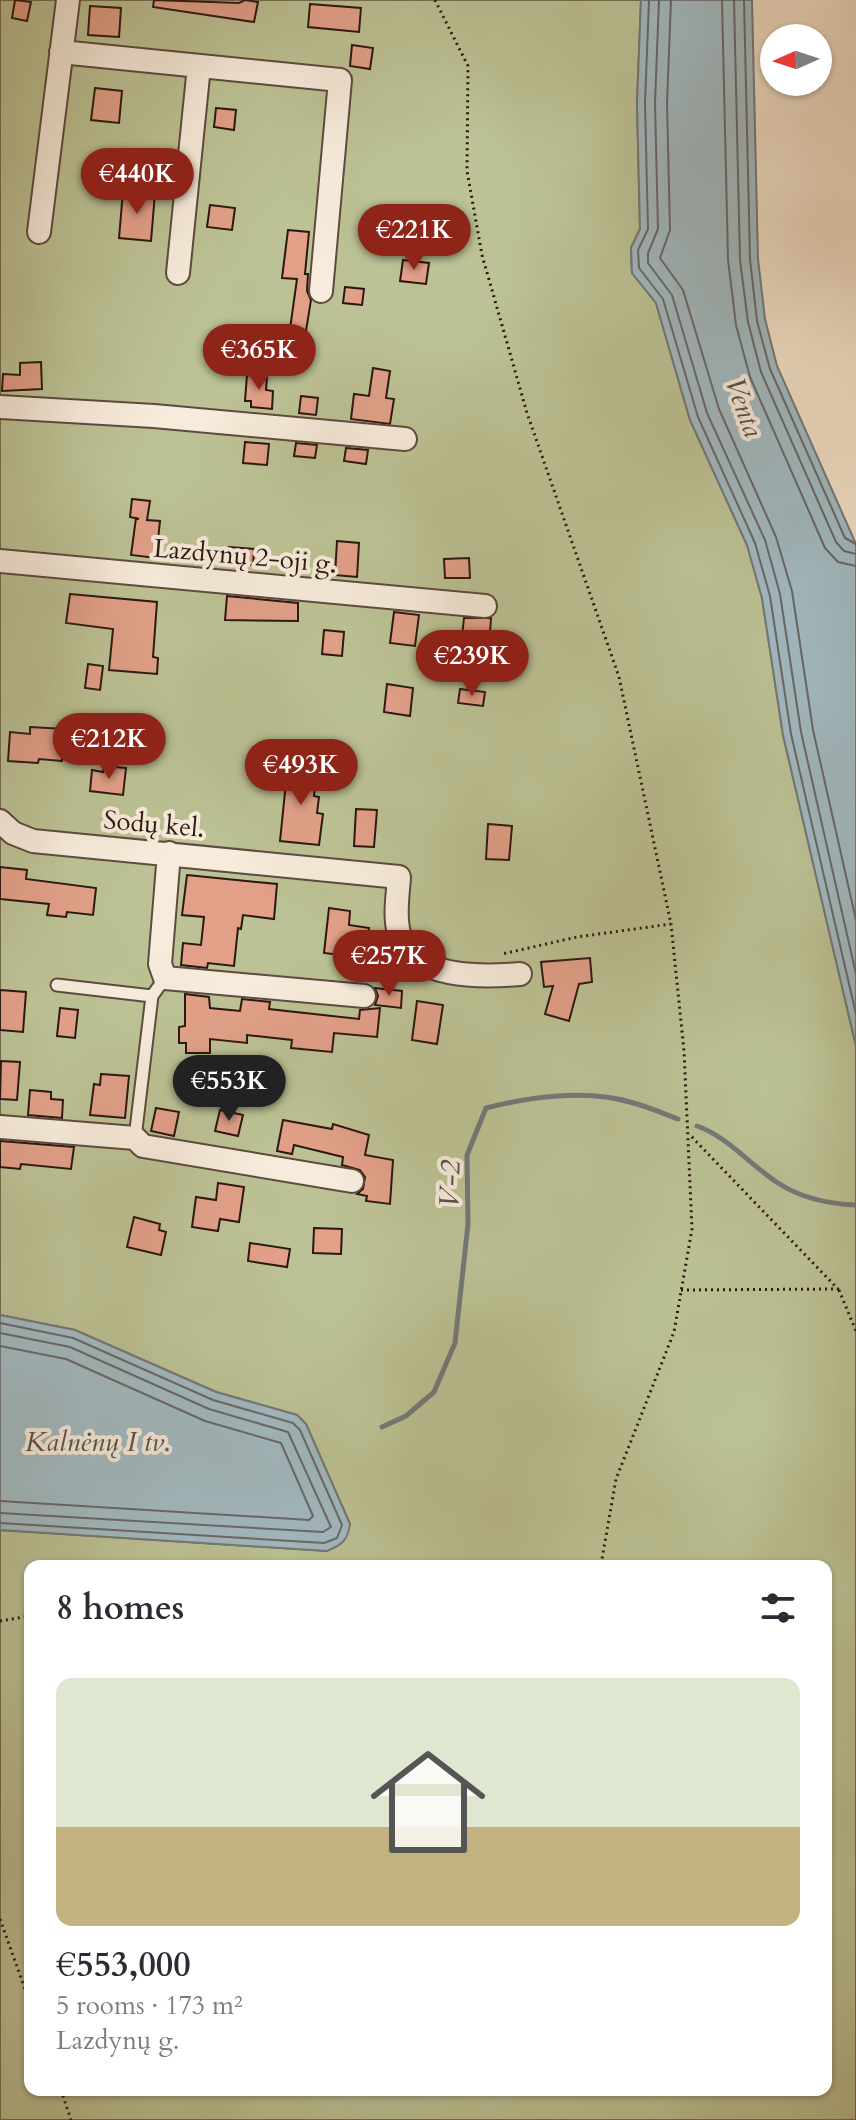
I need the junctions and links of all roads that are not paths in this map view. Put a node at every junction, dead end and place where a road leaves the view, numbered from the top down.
1 (68, 0) edge
2 (61, 52) junction
3 (199, 66) junction
4 (39, 232) dead end
5 (178, 273) dead end
6 (321, 291) dead end
7 (0, 407) edge
8 (405, 439) dead end
9 (0, 561) edge
10 (485, 606) dead end
11 (0, 821) edge
12 (169, 853) junction
13 (520, 974) dead end
14 (57, 985) dead end
15 (159, 987) junction
16 (364, 996) dead end
17 (0, 1127) edge
18 (135, 1138) junction
19 (352, 1181) dead end

1 - 2 street
2 - 3 street
2 - 4 street
3 - 5 street
3 - 6 street
7 - 8 street
9 - 10 street, Lazdynų 2-oji g.
11 - 12 street, Sodų kel.
12 - 13 street, Sodų kel.
12 - 15 street
14 - 15 lane
15 - 16 street
15 - 18 lane
17 - 18 street
18 - 19 street

